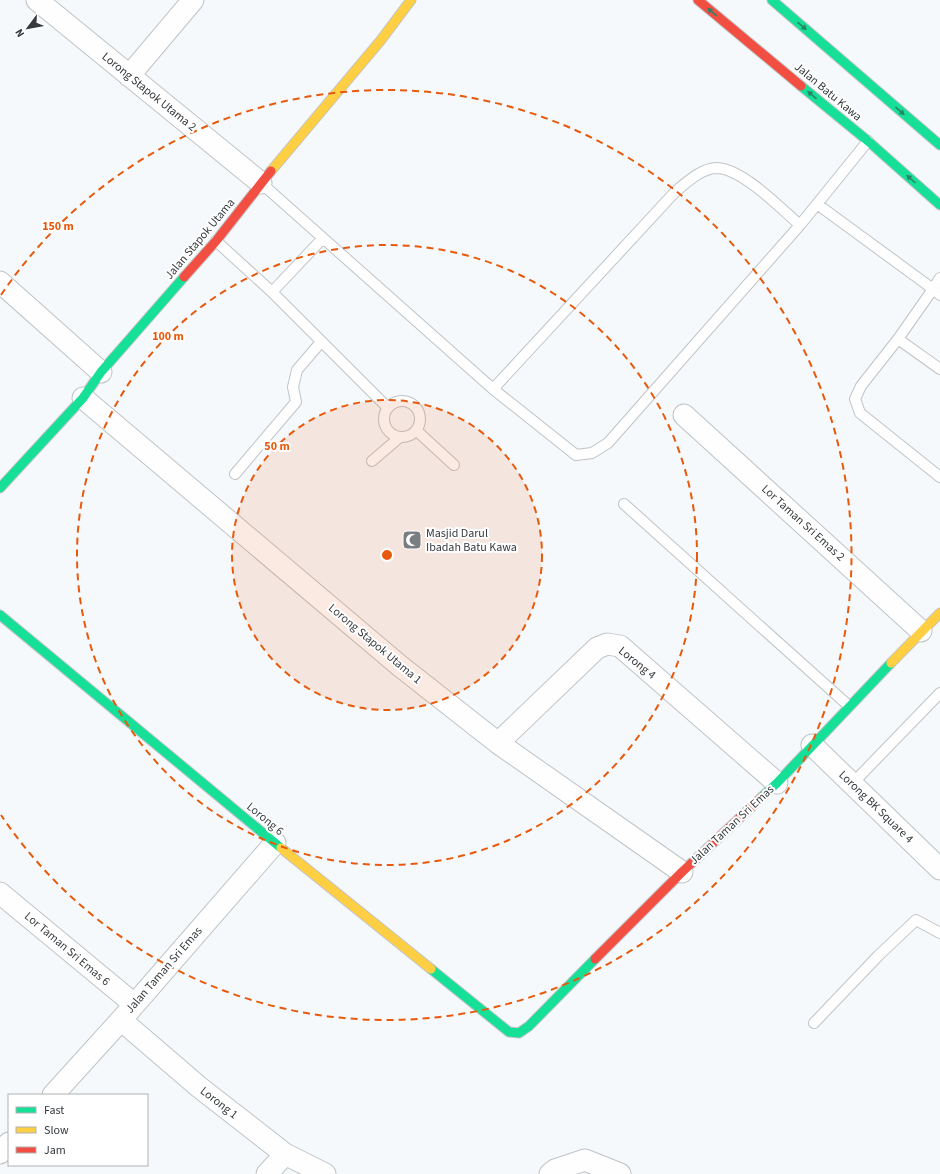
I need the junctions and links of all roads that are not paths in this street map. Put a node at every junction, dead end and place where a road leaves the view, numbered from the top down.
1 (37, 0) edge
2 (193, 0) edge
3 (411, 0) edge
4 (698, 0) edge
5 (772, 0) edge
6 (129, 76) junction
7 (868, 141) junction
8 (940, 145) edge
9 (260, 183) junction
10 (817, 204) junction
11 (940, 205) edge
12 (800, 225) junction
13 (323, 238) junction
14 (216, 242) junction
15 (940, 278) edge
16 (0, 282) edge
17 (272, 292) junction
18 (936, 292) edge
19 (898, 339) junction
20 (321, 342) junction
21 (940, 370) edge
22 (101, 372) junction
23 (494, 389) junction
24 (83, 398) junction
25 (388, 408) junction
26 (684, 415) dead end
27 (416, 431) junction
28 (400, 438) junction
29 (372, 461) dead end
30 (454, 465) dead end
31 (235, 474) dead end
32 (940, 477) edge
33 (0, 488) edge
34 (624, 504) dead end
35 (940, 613) edge
36 (0, 615) edge
37 (921, 631) junction
38 (940, 693) edge
39 (849, 706) junction
40 (498, 743) junction
41 (812, 745) junction
42 (777, 783) junction
43 (852, 784) junction
44 (275, 843) junction
45 (940, 869) edge
46 (682, 872) junction
47 (0, 893) edge
48 (940, 933) edge
49 (128, 1012) junction
50 (814, 1023) dead end
51 (519, 1033) joint
52 (54, 1094) edge
53 (285, 1154) junction
54 (267, 1174) edge
55 (325, 1174) edge
56 (550, 1174) edge
57 (620, 1174) edge

1 - 6 street, Lorong Stapok Utama 2
2 - 6 street
3 - 9 main road, Jalan Stapok Utama
7 -> 4 main road, Jalan Batu Kawa
5 -> 8 main road
6 - 9 street, Lorong Stapok Utama 2
7 - 10 lane
11 -> 7 main road, Jalan Batu Kawa
9 - 13 lane
9 - 14 main road, Jalan Stapok Utama
10 - 12 lane
10 - 18 lane
12 - 23 lane
12 - 23 lane
13 - 17 lane
13 - 23 lane
14 - 17 lane
14 - 22 main road, Jalan Stapok Utama
15 - 18 lane
16 - 22 street
17 - 20 lane
18 - 19 lane
19 - 21 lane
19 - 32 lane
20 - 25 lane
20 - 31 lane
22 - 24 main road, Jalan Stapok Utama
24 - 33 main road, Jalan Stapok Utama
24 - 40 street, Lorong Stapok Utama 1
25 - 27 lane
25 - 28 lane
26 - 37 street, Lor Taman Sri Emas 2
27 - 28 lane
27 - 30 lane
28 - 29 lane
34 - 39 lane
35 - 37 main road, Jalan Taman Sri Emas
36 - 44 main road, Lorong 6
37 - 39 main road, Jalan Taman Sri Emas
38 - 43 lane
39 - 41 main road, Jalan Taman Sri Emas
40 - 42 street, Lorong 4
40 - 46 street, Lorong Stapok Utama 1
41 - 42 main road, Jalan Taman Sri Emas
41 - 43 street, Lorong BK Square 4
42 - 46 main road, Jalan Taman Sri Emas
43 - 45 street, Lorong BK Square 4
44 - 49 street, Jalan Taman Sri Emas
44 - 51 main road, Lorong 6
46 - 51 main road, Jalan Taman Sri Emas
47 - 49 street, Lor Taman Sri Emas 6
48 - 50 lane
49 - 52 street, Jalan Taman Sri Emas
49 - 53 street, Lorong 1
53 - 54 street
53 - 55 street, Lorong 1
56 - 57 street

